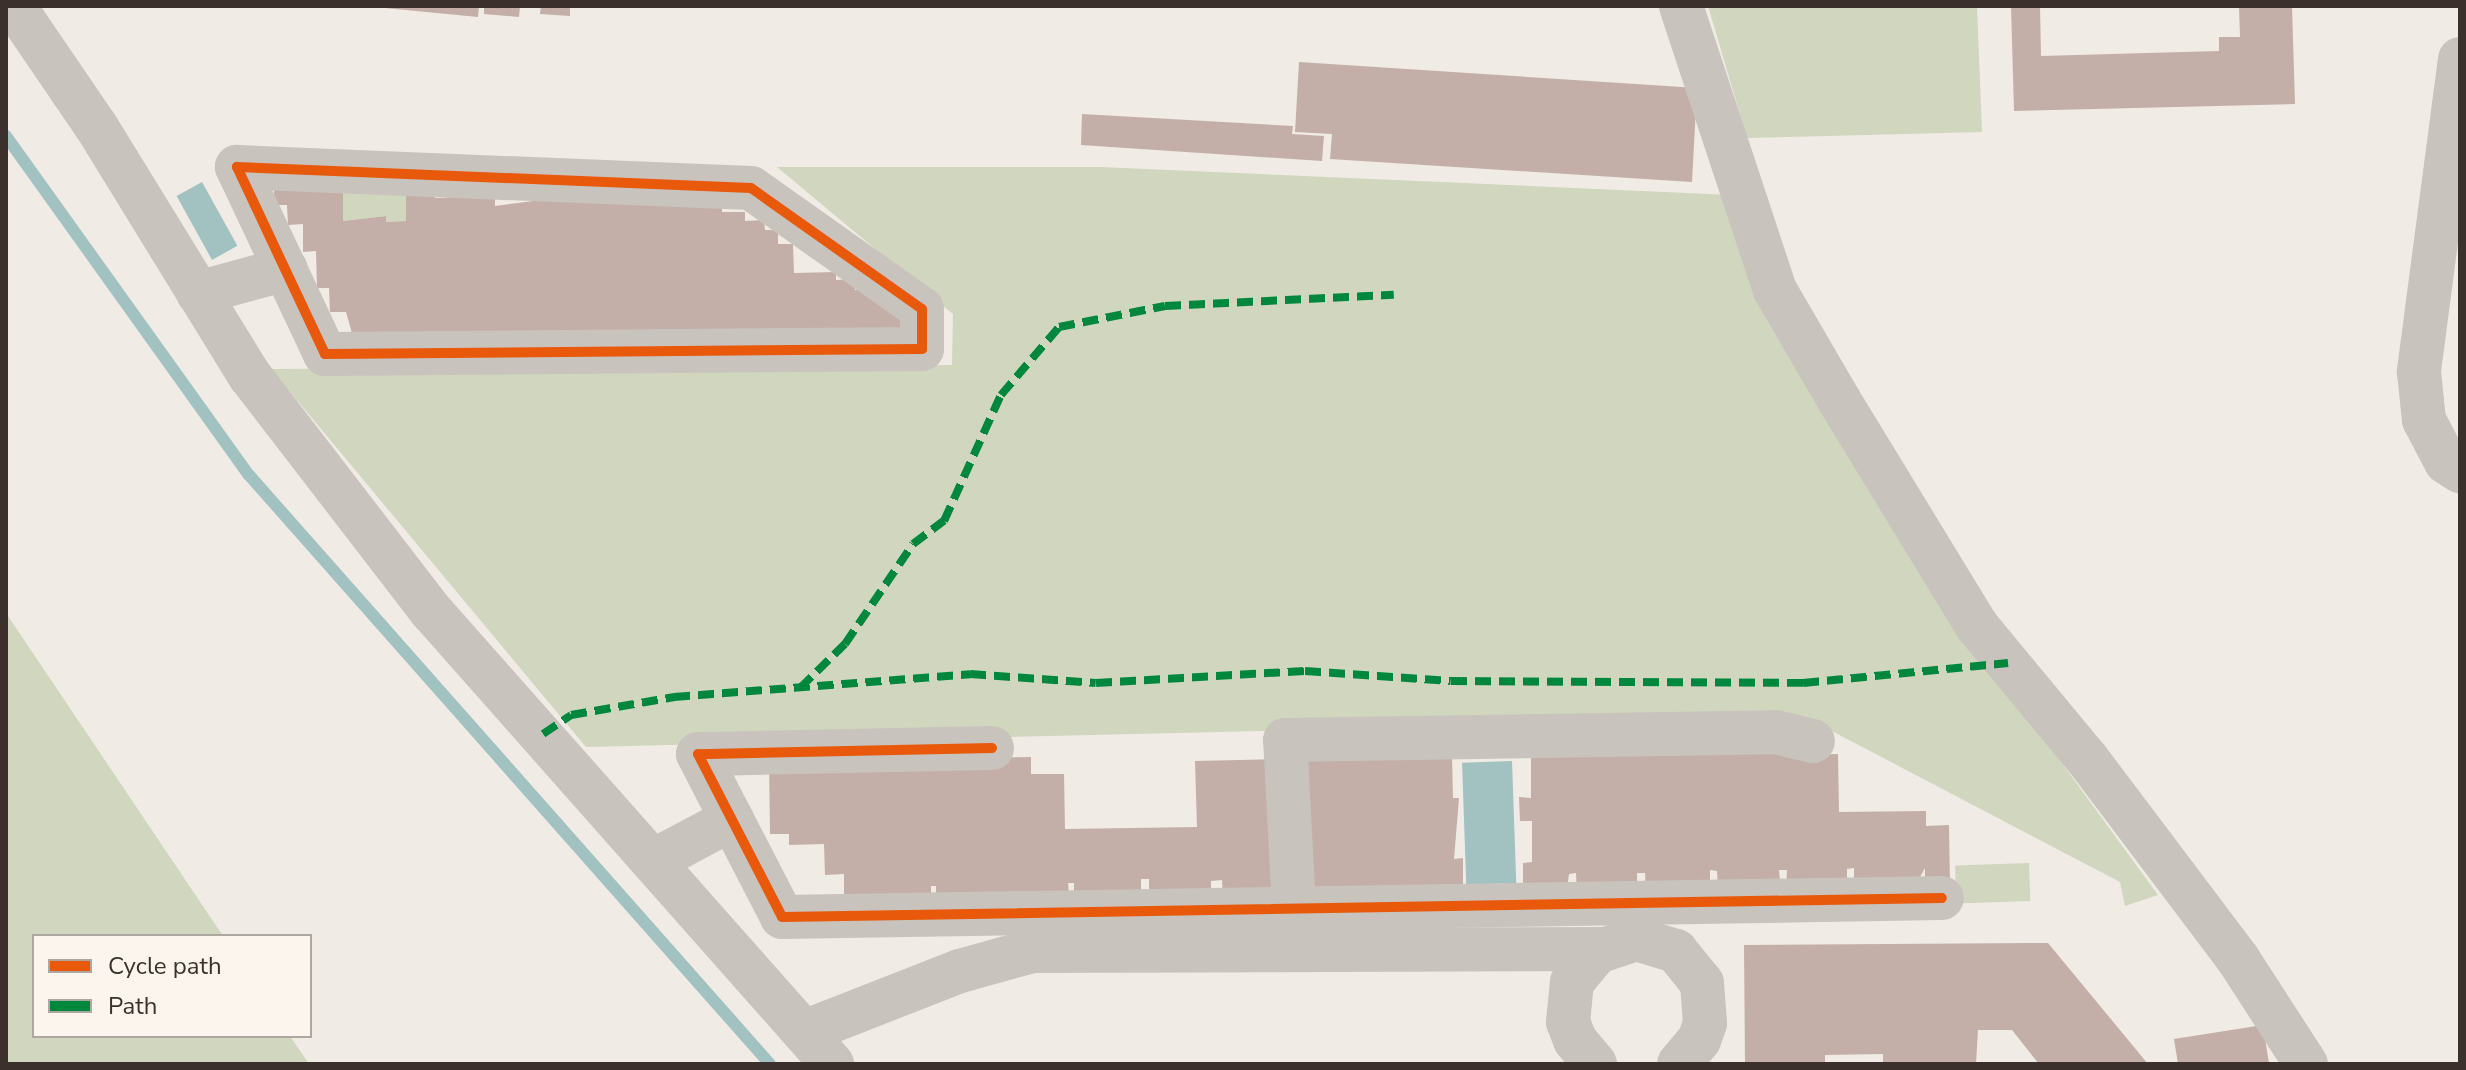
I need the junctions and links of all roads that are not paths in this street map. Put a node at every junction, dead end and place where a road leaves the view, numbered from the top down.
1 (14, 6) edge
2 (1681, 6) edge
3 (2460, 59) edge
4 (286, 269) junction
5 (198, 293) junction
6 (2460, 471) edge
7 (1813, 741) dead end
8 (992, 748) dead end
9 (732, 819) junction
10 (655, 860) junction
11 (1942, 898) dead end
12 (1294, 909) junction
13 (1603, 949) junction
14 (819, 1052) edge
15 (1595, 1064) edge
16 (1679, 1064) edge
17 (2306, 1064) edge

1 - 5 street
2 - 17 street
3 - 6 street
4 - 4 street
4 - 5 street
5 - 10 street
7 - 12 street
8 - 9 street
9 - 10 street
9 - 12 street
10 - 14 street
11 - 12 street
13 - 14 street
13 - 15 street
13 - 16 street

